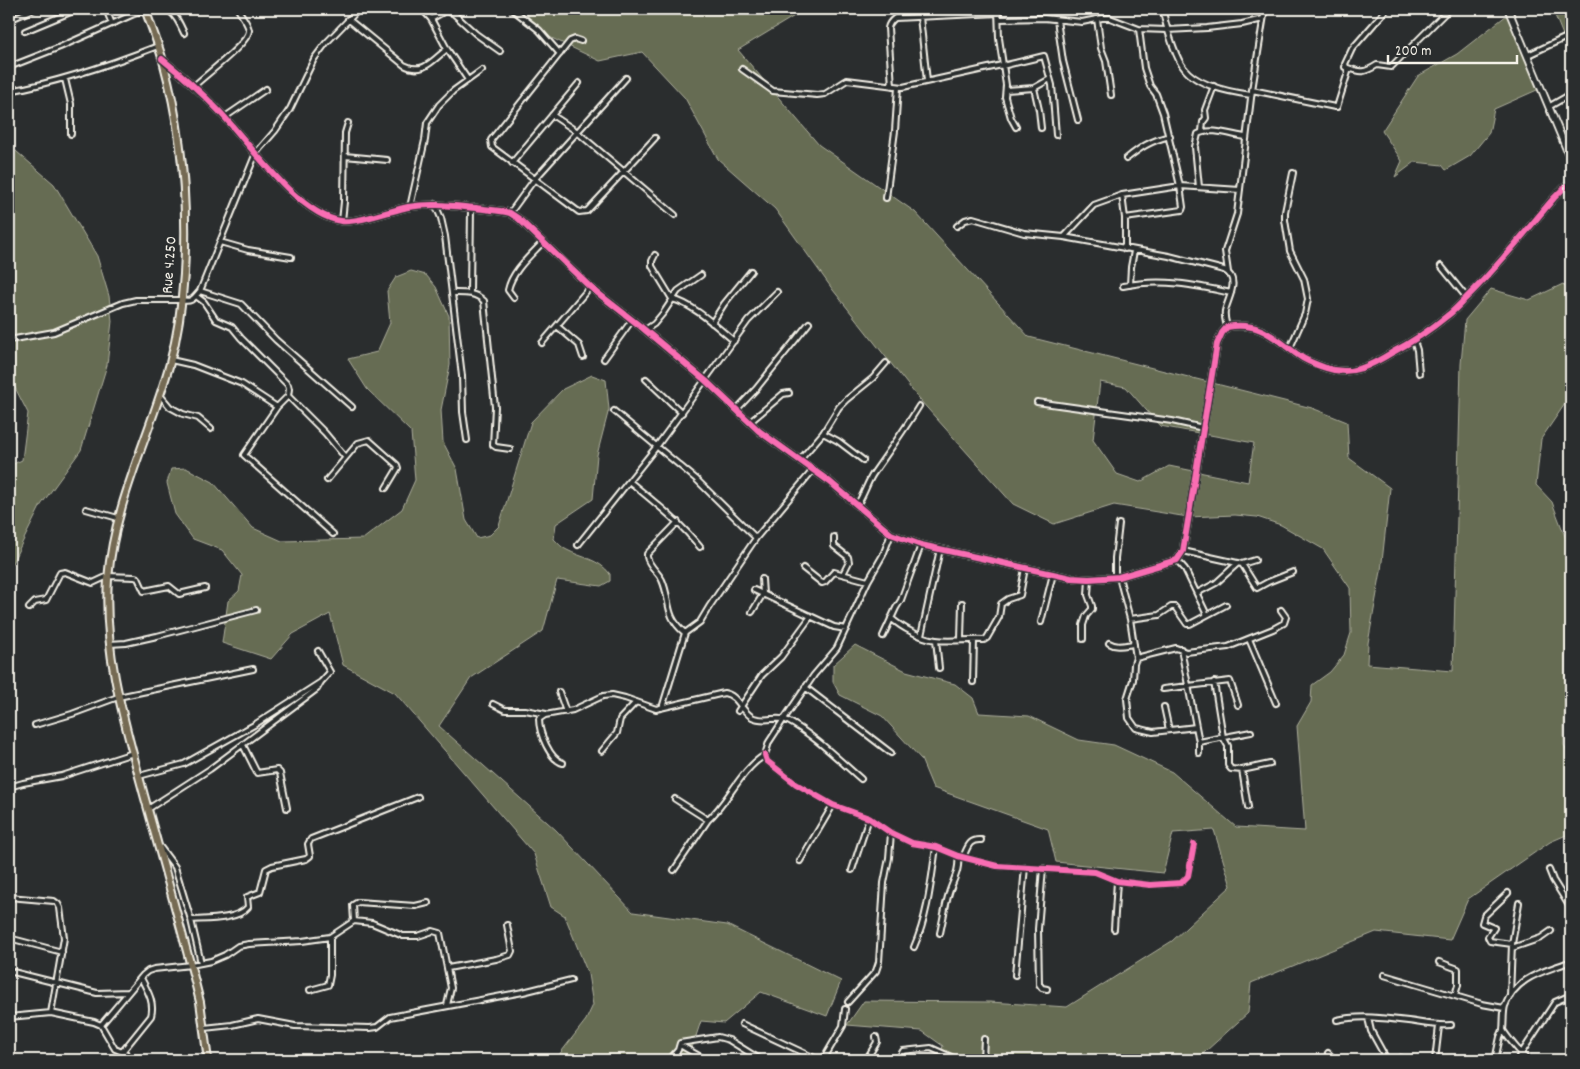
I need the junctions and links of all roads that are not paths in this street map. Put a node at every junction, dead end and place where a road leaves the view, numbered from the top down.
1 (34, 9) edge
2 (78, 9) edge
3 (106, 9) edge
4 (238, 9) edge
5 (359, 9) edge
6 (422, 9) edge
7 (512, 9) edge
8 (958, 9) edge
9 (1163, 9) edge
10 (1265, 9) edge
11 (1387, 9) edge
12 (1449, 9) edge
13 (1508, 9) edge
14 (146, 10) edge
15 (998, 11) edge
16 (957, 14) junction
17 (920, 17) junction
18 (348, 19) junction
19 (999, 19) junction
20 (1097, 19) junction
21 (1263, 19) junction
22 (9, 20) edge
23 (431, 20) junction
24 (1057, 20) junction
25 (112, 24) junction
26 (1139, 29) junction
27 (1167, 30) junction
28 (25, 31) dead end
29 (184, 33) dead end
30 (1571, 35) edge
31 (581, 42) dead end
32 (158, 46) junction
33 (447, 49) junction
34 (500, 51) dead end
35 (560, 54) junction
36 (1528, 55) junction
37 (162, 59) junction
38 (9, 66) edge
39 (1002, 66) junction
40 (1345, 67) junction
41 (742, 69) dead end
42 (482, 70) dead end
43 (626, 78) dead end
44 (65, 79) junction
45 (468, 80) junction
46 (1050, 80) junction
47 (928, 81) junction
48 (579, 84) dead end
49 (194, 86) junction
50 (892, 86) junction
51 (1214, 86) junction
52 (898, 87) junction
53 (1034, 88) junction
54 (266, 89) dead end
55 (1006, 90) junction
56 (9, 91) edge
57 (1251, 93) junction
58 (1571, 94) edge
59 (1111, 95) dead end
60 (1550, 106) junction
61 (552, 115) junction
62 (225, 118) junction
63 (1078, 120) dead end
64 (348, 123) dead end
65 (1016, 127) dead end
66 (1040, 128) dead end
67 (576, 131) junction
68 (1202, 131) junction
69 (72, 134) dead end
70 (1056, 135) dead end
71 (1170, 136) junction
72 (1246, 137) junction
73 (655, 138) dead end
74 (256, 153) junction
75 (345, 156) junction
76 (1126, 159) dead end
77 (387, 160) dead end
78 (1571, 160) edge
79 (512, 163) junction
80 (623, 172) junction
81 (1293, 173) dead end
82 (534, 180) junction
83 (1571, 184) edge
84 (1180, 186) junction
85 (1199, 187) junction
86 (1240, 190) junction
87 (1122, 195) junction
88 (886, 198) dead end
89 (435, 204) junction
90 (410, 207) junction
91 (471, 208) junction
92 (510, 213) junction
93 (675, 216) dead end
94 (1125, 218) junction
95 (342, 221) junction
96 (957, 226) dead end
97 (1064, 237) junction
98 (220, 242) junction
99 (543, 242) junction
100 (1125, 249) junction
101 (1134, 251) junction
102 (655, 255) dead end
103 (291, 257) dead end
104 (1441, 266) dead end
105 (751, 271) dead end
106 (1228, 272) junction
107 (701, 275) dead end
108 (1130, 284) junction
109 (1124, 286) dead end
110 (590, 287) junction
111 (200, 291) junction
112 (777, 292) dead end
113 (452, 293) junction
114 (470, 293) junction
115 (1231, 293) junction
116 (196, 296) junction
117 (514, 298) dead end
118 (1466, 298) junction
119 (672, 299) junction
120 (182, 300) junction
121 (632, 320) junction
122 (712, 323) junction
123 (809, 323) dead end
124 (557, 326) junction
125 (1228, 327) junction
126 (644, 330) junction
127 (9, 340) edge
128 (734, 341) junction
129 (1414, 341) junction
130 (542, 343) dead end
131 (1290, 348) junction
132 (583, 357) dead end
133 (604, 359) dead end
134 (171, 360) junction
135 (886, 364) dead end
136 (1419, 373) dead end
137 (646, 379) dead end
138 (706, 381) junction
139 (789, 393) dead end
140 (160, 396) junction
141 (288, 396) junction
142 (1037, 402) dead end
143 (920, 406) dead end
144 (276, 407) junction
145 (352, 407) dead end
146 (737, 409) junction
147 (614, 410) dead end
148 (682, 413) junction
149 (750, 422) junction
150 (211, 428) dead end
151 (1203, 428) junction
152 (822, 433) junction
153 (467, 440) dead end
154 (657, 446) junction
155 (510, 450) dead end
156 (345, 457) junction
157 (862, 460) dead end
158 (799, 461) junction
159 (813, 470) junction
160 (327, 480) dead end
161 (629, 481) junction
162 (386, 488) dead end
163 (857, 505) junction
164 (86, 509) dead end
165 (118, 518) junction
166 (678, 522) junction
167 (1119, 524) dead end
168 (333, 534) dead end
169 (891, 534) junction
170 (834, 537) dead end
171 (756, 538) junction
172 (578, 545) dead end
173 (922, 545) junction
174 (700, 547) dead end
175 (940, 549) junction
176 (1183, 551) junction
177 (1177, 560) junction
178 (1255, 560) dead end
179 (1240, 563) junction
180 (803, 568) dead end
181 (1026, 568) junction
182 (1293, 572) dead end
183 (843, 574) junction
184 (1053, 574) junction
185 (108, 576) junction
186 (1117, 577) junction
187 (762, 579) dead end
188 (1089, 579) junction
189 (868, 580) junction
190 (205, 588) dead end
191 (754, 590) dead end
192 (1197, 593) junction
193 (763, 594) junction
194 (962, 603) dead end
195 (1226, 605) dead end
196 (29, 608) dead end
197 (256, 610) dead end
198 (1281, 610) dead end
199 (752, 612) dead end
200 (1207, 615) junction
201 (811, 616) junction
202 (890, 618) junction
203 (1130, 620) junction
204 (1041, 622) dead end
205 (846, 629) junction
206 (685, 633) junction
207 (883, 636) dead end
208 (921, 636) junction
209 (961, 639) junction
210 (1083, 639) dead end
211 (1249, 639) junction
212 (936, 640) junction
213 (974, 640) junction
214 (1109, 643) dead end
215 (109, 644) junction
216 (1134, 644) junction
217 (1181, 649) junction
218 (318, 651) dead end
219 (1136, 658) junction
220 (939, 668) dead end
221 (253, 669) dead end
222 (321, 682) junction
223 (973, 682) dead end
224 (1214, 682) junction
225 (1188, 685) junction
226 (806, 687) junction
227 (1163, 689) dead end
228 (559, 692) dead end
229 (118, 697) junction
230 (636, 702) junction
231 (1276, 703) dead end
232 (493, 704) dead end
233 (1238, 705) dead end
234 (740, 706) junction
235 (1164, 707) dead end
236 (662, 708) junction
237 (738, 711) dead end
238 (566, 712) junction
239 (551, 715) junction
240 (784, 719) junction
241 (35, 725) dead end
242 (1196, 727) junction
243 (1170, 730) junction
244 (1250, 732) dead end
245 (1223, 737) junction
246 (1198, 742) junction
247 (243, 745) junction
248 (602, 751) dead end
249 (133, 752) junction
250 (891, 753) dead end
251 (1199, 753) dead end
252 (766, 755) junction
253 (564, 763) dead end
254 (1270, 764) dead end
255 (1242, 770) junction
256 (139, 776) junction
257 (861, 779) dead end
258 (9, 787) edge
259 (418, 797) dead end
260 (675, 799) dead end
261 (833, 805) junction
262 (148, 808) junction
263 (287, 808) dead end
264 (1248, 808) dead end
265 (868, 818) junction
266 (708, 820) junction
267 (890, 833) junction
268 (981, 840) dead end
269 (1194, 844) dead end
270 (158, 846) junction
271 (936, 847) junction
272 (958, 856) junction
273 (963, 857) junction
274 (800, 861) dead end
275 (1025, 867) junction
276 (1042, 868) junction
277 (674, 870) dead end
278 (852, 870) dead end
279 (1549, 870) dead end
280 (1117, 881) junction
281 (1508, 893) dead end
282 (9, 897) edge
283 (428, 903) dead end
284 (1519, 903) dead end
285 (1571, 909) edge
286 (191, 920) junction
287 (354, 921) junction
288 (507, 925) dead end
289 (1114, 929) dead end
290 (1551, 931) dead end
291 (940, 932) dead end
292 (330, 937) junction
293 (9, 938) edge
294 (1512, 946) junction
295 (914, 948) dead end
296 (62, 952) junction
297 (1439, 962) dead end
298 (201, 963) junction
299 (1566, 963) dead end
300 (191, 965) junction
301 (448, 968) junction
302 (9, 971) edge
303 (1015, 975) dead end
304 (1384, 975) dead end
305 (141, 978) junction
306 (571, 980) dead end
307 (56, 984) junction
308 (1047, 989) dead end
309 (310, 990) dead end
310 (128, 992) junction
311 (1571, 995) edge
312 (1455, 996) junction
313 (1510, 996) junction
314 (848, 1002) dead end
315 (447, 1005) junction
316 (1504, 1008) junction
317 (845, 1009) dead end
318 (51, 1013) junction
319 (9, 1017) edge
320 (1368, 1018) junction
321 (1337, 1020) dead end
322 (742, 1024) dead end
323 (101, 1025) junction
324 (1451, 1025) dead end
325 (1439, 1026) junction
326 (204, 1028) junction
327 (1503, 1030) junction
328 (876, 1037) dead end
329 (984, 1039) dead end
330 (680, 1045) junction
331 (122, 1052) junction
332 (1328, 1053) dead end
333 (1521, 1054) junction
334 (130, 1060) edge
335 (208, 1060) edge
336 (669, 1060) edge
337 (706, 1060) edge
338 (761, 1060) edge
339 (818, 1060) edge
340 (823, 1060) edge
341 (866, 1060) edge
342 (898, 1060) edge
343 (958, 1060) edge
344 (980, 1060) edge
345 (1335, 1060) edge
346 (1387, 1060) edge
347 (1435, 1060) edge
348 (1495, 1060) edge
349 (1516, 1060) edge
350 (1528, 1060) edge

1 - 22 street
2 - 28 street
3 - 25 street
4 - 49 street
5 - 18 street
6 - 23 street
7 - 35 street
8 - 16 street
9 - 27 street
10 - 21 street
11 - 40 street
12 - 40 street
13 - 36 street
14 - 25 street
14 - 29 street
14 - 32 main road, Rue 4.250
15 - 16 street
15 - 19 street
16 - 17 street
17 - 47 street
17 - 50 street
18 - 33 street
18 - 74 street
19 - 24 street
19 - 39 street
20 - 24 street
20 - 26 street
20 - 59 street
21 - 27 street
21 - 57 street
23 - 33 street
23 - 34 street
24 - 63 street
25 - 38 street
26 - 27 street
26 - 71 street
27 - 51 street
30 - 36 street
31 - 35 street
32 - 37 main road, Rue 4.250
32 - 44 street
33 - 45 street
35 - 79 street
36 - 60 street
37 - 49 street
37 - 120 main road, Rue 4.250
39 - 46 street
39 - 47 street
39 - 55 street
40 - 57 street
41 - 50 street
42 - 45 street
43 - 67 street
44 - 56 street
44 - 69 street
45 - 90 street
46 - 53 street
46 - 70 street
47 - 52 street
48 - 61 street
49 - 62 street
50 - 52 street
51 - 57 street
51 - 68 street
52 - 88 street
53 - 55 street
53 - 66 street
54 - 62 street
55 - 65 street
57 - 72 street
58 - 60 street
60 - 78 street
61 - 67 street
61 - 79 street
62 - 74 street
64 - 75 street
67 - 80 street
67 - 82 street
68 - 72 street
68 - 85 street
71 - 76 street
71 - 84 street
72 - 86 street
73 - 80 street
74 - 95 street
74 - 98 street
75 - 77 street
75 - 95 street
79 - 82 street
80 - 82 street
80 - 93 street
81 - 131 street
82 - 92 street
83 - 118 street
84 - 85 street
84 - 87 street
84 - 94 street
85 - 86 street
86 - 106 street
87 - 94 street
87 - 97 street
89 - 90 street
89 - 91 street
89 - 113 street
90 - 95 street
91 - 92 street
91 - 114 street
92 - 99 street
94 - 100 street
96 - 97 street
97 - 100 street
98 - 103 street
98 - 111 street
99 - 110 street
99 - 117 street
100 - 101 street
101 - 106 street
101 - 108 street
102 - 119 street
104 - 118 street
105 - 122 street
106 - 115 street
107 - 119 street
108 - 109 street
108 - 115 street
110 - 121 street
110 - 124 street
111 - 116 street
111 - 145 street
112 - 128 street
113 - 114 street
113 - 153 street
114 - 155 street
115 - 125 street
116 - 120 street
116 - 141 street
118 - 129 street
119 - 122 street
119 - 126 street
120 - 127 street
120 - 134 main road, Rue 4.250
121 - 126 street
121 - 133 street
122 - 128 street
123 - 146 street
124 - 130 street
124 - 132 street
125 - 131 street
125 - 151 street
126 - 138 street
128 - 138 street
129 - 131 street
129 - 136 street
134 - 140 main road, Rue 4.250
134 - 144 street
135 - 152 street
137 - 148 street
138 - 146 street
138 - 148 street
139 - 149 street
140 - 150 street
140 - 165 main road, Rue 4.250
141 - 144 street
141 - 156 street
142 - 151 street
143 - 163 street
144 - 168 street
146 - 149 street
147 - 154 street
148 - 154 street
149 - 158 street
151 - 176 street
152 - 157 street
152 - 158 street
154 - 161 street
154 - 171 street
156 - 160 street
156 - 162 street
158 - 159 street
159 - 163 street
159 - 171 street
161 - 166 street
161 - 172 street
163 - 169 street
164 - 165 street
165 - 185 main road, Rue 4.250
166 - 174 street
166 - 206 street
167 - 186 street
169 - 173 street
169 - 189 street
170 - 183 street
171 - 206 street
173 - 175 street
173 - 202 street
175 - 181 street
175 - 208 street
176 - 177 street
176 - 179 street
177 - 186 street
177 - 192 street
178 - 179 street
179 - 182 street
179 - 192 street
180 - 183 street
181 - 184 street
181 - 213 street
183 - 189 street
184 - 188 street
184 - 204 street
185 - 190 street
185 - 196 street
185 - 215 main road, Rue 4.250
186 - 188 street
186 - 203 street
187 - 193 street
188 - 210 street
189 - 205 street
191 - 193 street
192 - 200 street
193 - 199 street
193 - 201 street
194 - 209 street
195 - 200 street
197 - 215 street
198 - 211 street
200 - 203 street
201 - 205 street
201 - 234 street
202 - 207 street
202 - 208 street
203 - 216 street
205 - 226 street
206 - 236 street
208 - 212 street
209 - 212 street
209 - 213 street
211 - 217 street
211 - 231 street
212 - 220 street
213 - 223 street
214 - 216 street
215 - 229 main road, Rue 4.250
216 - 219 street
217 - 219 street
217 - 225 street
218 - 222 street
219 - 243 street
221 - 229 street
222 - 247 street
222 - 256 street
224 - 225 street
224 - 233 street
224 - 245 street
225 - 227 street
225 - 242 street
226 - 240 street
226 - 250 street
228 - 238 street
229 - 241 street
229 - 249 main road, Rue 4.250
230 - 236 street
230 - 238 street
230 - 248 street
232 - 239 street
234 - 236 street
234 - 237 street
234 - 240 street
235 - 243 street
238 - 239 street
239 - 253 street
240 - 252 street
240 - 257 street
242 - 243 street
242 - 246 street
244 - 245 street
245 - 246 street
245 - 255 street
246 - 251 street
247 - 262 street
247 - 263 street
249 - 256 main road, Rue 4.250
249 - 258 street
252 - 261 street
252 - 266 street
254 - 255 street
255 - 264 street
256 - 262 main road, Rue 4.250
259 - 286 street
260 - 266 street
261 - 265 street
261 - 274 street
262 - 270 main road, Rue 4.250
265 - 267 street
265 - 278 street
266 - 277 street
267 - 271 street
267 - 314 street
268 - 273 street
269 - 280 street
270 - 286 street
270 - 300 main road, Rue 4.250
271 - 272 street
271 - 295 street
272 - 273 street
272 - 291 street
273 - 275 street
275 - 276 street
275 - 303 street
276 - 280 street
276 - 308 street
279 - 285 street
280 - 289 street
281 - 294 street
282 - 296 street
283 - 287 street
284 - 294 street
286 - 298 street
287 - 292 street
287 - 301 street
288 - 301 street
290 - 294 street
292 - 298 street
292 - 309 street
293 - 296 street
294 - 313 street
296 - 307 street
297 - 312 street
298 - 300 street
299 - 313 street
300 - 305 street
300 - 326 main road, Rue 4.250
301 - 315 street
302 - 307 street
304 - 312 street
305 - 310 street
305 - 331 street
306 - 315 street
307 - 310 street
307 - 318 street
310 - 323 street
311 - 333 street
312 - 316 street
313 - 316 street
315 - 326 street
316 - 327 street
317 - 340 street
318 - 319 street
318 - 323 street
320 - 321 street
320 - 325 street
320 - 346 street
322 - 339 street
323 - 331 street
324 - 325 street
325 - 347 street
326 - 335 main road, Rue 4.250
327 - 333 street
327 - 348 street
328 - 341 street
329 - 344 street
330 - 336 street
330 - 337 street
330 - 338 street
331 - 334 street
332 - 345 street
333 - 349 street
333 - 350 street
342 - 343 street

